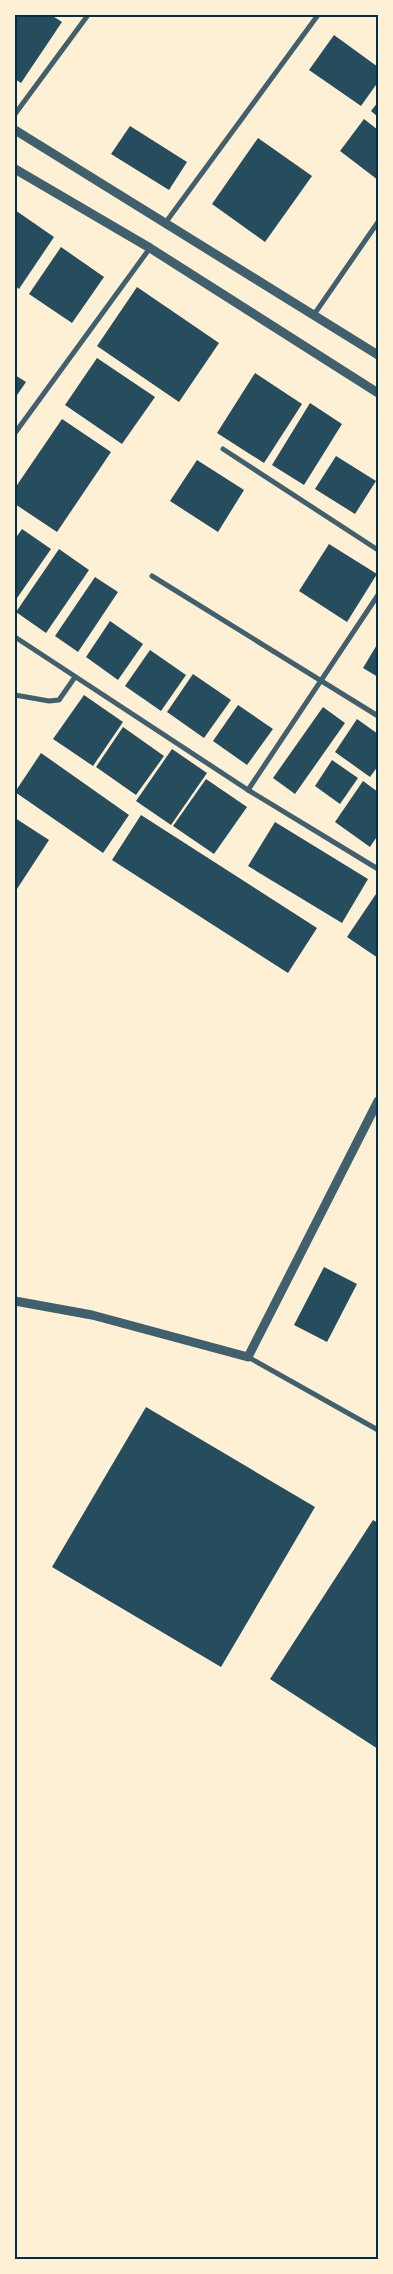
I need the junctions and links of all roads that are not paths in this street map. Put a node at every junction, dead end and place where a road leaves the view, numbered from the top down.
1 (88, 15) edge
2 (318, 15) edge
3 (15, 114) edge
4 (15, 130) edge
5 (15, 169) edge
6 (166, 222) junction
7 (378, 222) edge
8 (150, 248) junction
9 (313, 316) junction
10 (378, 355) edge
11 (378, 393) edge
12 (15, 433) edge
13 (223, 449) dead end
14 (378, 550) edge
15 (152, 576) dead end
16 (378, 595) edge
17 (15, 637) edge
18 (75, 677) junction
19 (320, 680) junction
20 (15, 696) edge
21 (378, 716) edge
22 (248, 790) junction
23 (378, 869) edge
24 (378, 1101) edge
25 (15, 1301) edge
26 (248, 1357) junction
27 (378, 1430) edge

1 - 3 street
2 - 6 street
4 - 6 street
5 - 8 street
6 - 9 street
7 - 9 street
8 - 11 street
8 - 12 street
9 - 10 street
13 - 14 street
15 - 19 street
16 - 19 street
17 - 18 street
18 - 20 street
18 - 22 street
19 - 21 street
19 - 22 street
22 - 23 street
24 - 26 street
25 - 26 street
26 - 27 street

